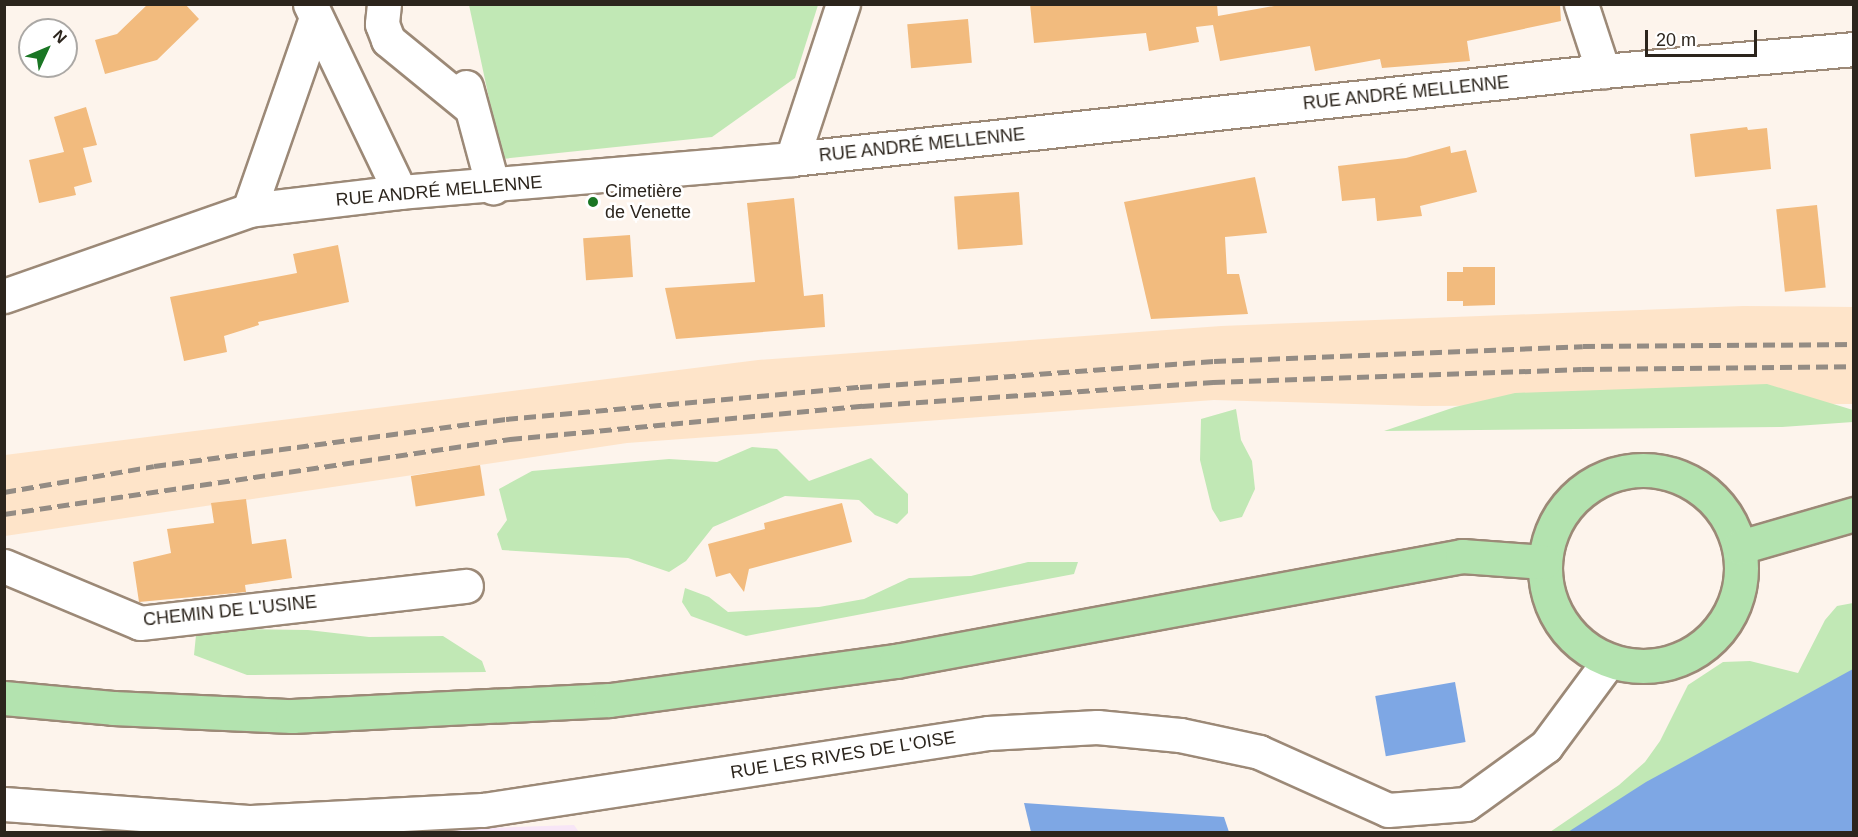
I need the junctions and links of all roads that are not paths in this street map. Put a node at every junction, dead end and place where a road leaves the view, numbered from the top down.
1 (384, 4) edge
2 (843, 4) edge
3 (1581, 4) edge
4 (312, 12) edge
5 (1854, 49) edge
6 (1603, 71) junction
7 (792, 159) junction
8 (493, 187) junction
9 (400, 192) junction
10 (249, 210) junction
11 (4, 296) edge
12 (1854, 514) edge
13 (1740, 547) junction
14 (1544, 562) junction
15 (4, 566) edge
16 (466, 586) dead end
17 (1609, 661) junction
18 (4, 698) edge
19 (4, 804) edge

1 - 8 street
2 - 7 street
3 - 6 street
4 - 9 street
4 - 10 street
5 - 6 street, RUE ANDRÉ MELLENNE
6 - 7 street, RUE ANDRÉ MELLENNE
7 - 8 street, RUE ANDRÉ MELLENNE
8 - 9 street, RUE ANDRÉ MELLENNE
9 - 10 street, RUE ANDRÉ MELLENNE
10 - 11 street, RUE ANDRÉ MELLENNE
12 - 13 main road
13 - 14 main road
13 - 17 main road
14 - 17 main road
14 - 18 main road
15 - 16 street, CHEMIN DE L'USINE
17 - 19 street, RUE LES RIVES DE L'OISE

